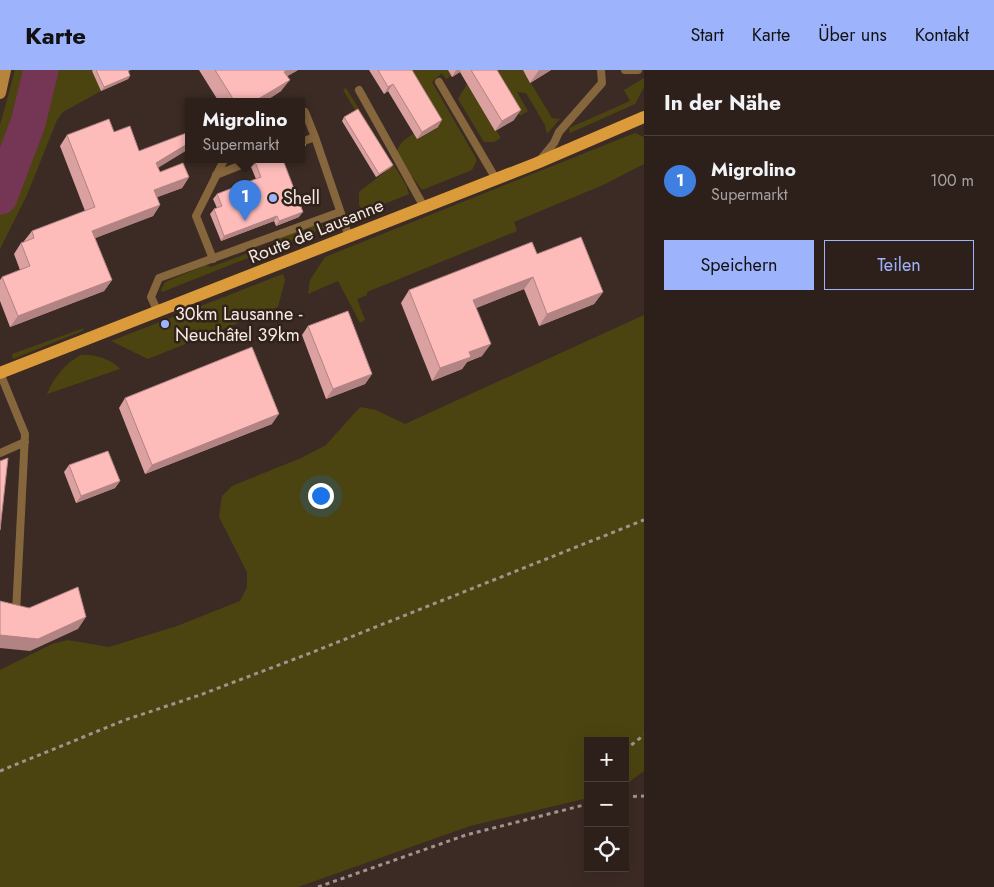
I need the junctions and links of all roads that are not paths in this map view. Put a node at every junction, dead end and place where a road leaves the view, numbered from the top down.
1 (5, 70) edge
2 (601, 70) edge
3 (626, 70) edge
4 (638, 70) edge
5 (439, 82) dead end
6 (359, 90) dead end
7 (0, 93) edge
8 (643, 116) edge
9 (305, 117) edge
10 (315, 137) junction
11 (305, 141) edge
12 (222, 163) edge
13 (246, 163) edge
14 (537, 163) junction
15 (216, 175) junction
16 (496, 179) junction
17 (424, 207) junction
18 (340, 212) junction
19 (349, 237) junction
20 (213, 259) junction
21 (158, 312) junction
22 (0, 373) edge
23 (25, 442) junction
24 (0, 453) edge
25 (16, 613) edge

1 - 7 main road
2 - 14 lane
3 - 4 lane
5 - 16 lane
6 - 17 lane
8 - 14 main road, Route de Lausanne
9 - 10 lane
10 - 11 lane
10 - 18 lane
12 - 15 lane
13 - 15 lane
14 - 16 main road, Route de Lausanne
15 - 20 lane
16 - 17 main road, Route de Lausanne
17 - 19 main road, Route de Lausanne
18 - 19 lane
18 - 20 lane
19 - 21 main road, Route de Lausanne
20 - 21 lane
21 - 22 main road, Route de Lausanne
22 - 23 lane
23 - 24 lane
23 - 25 lane

